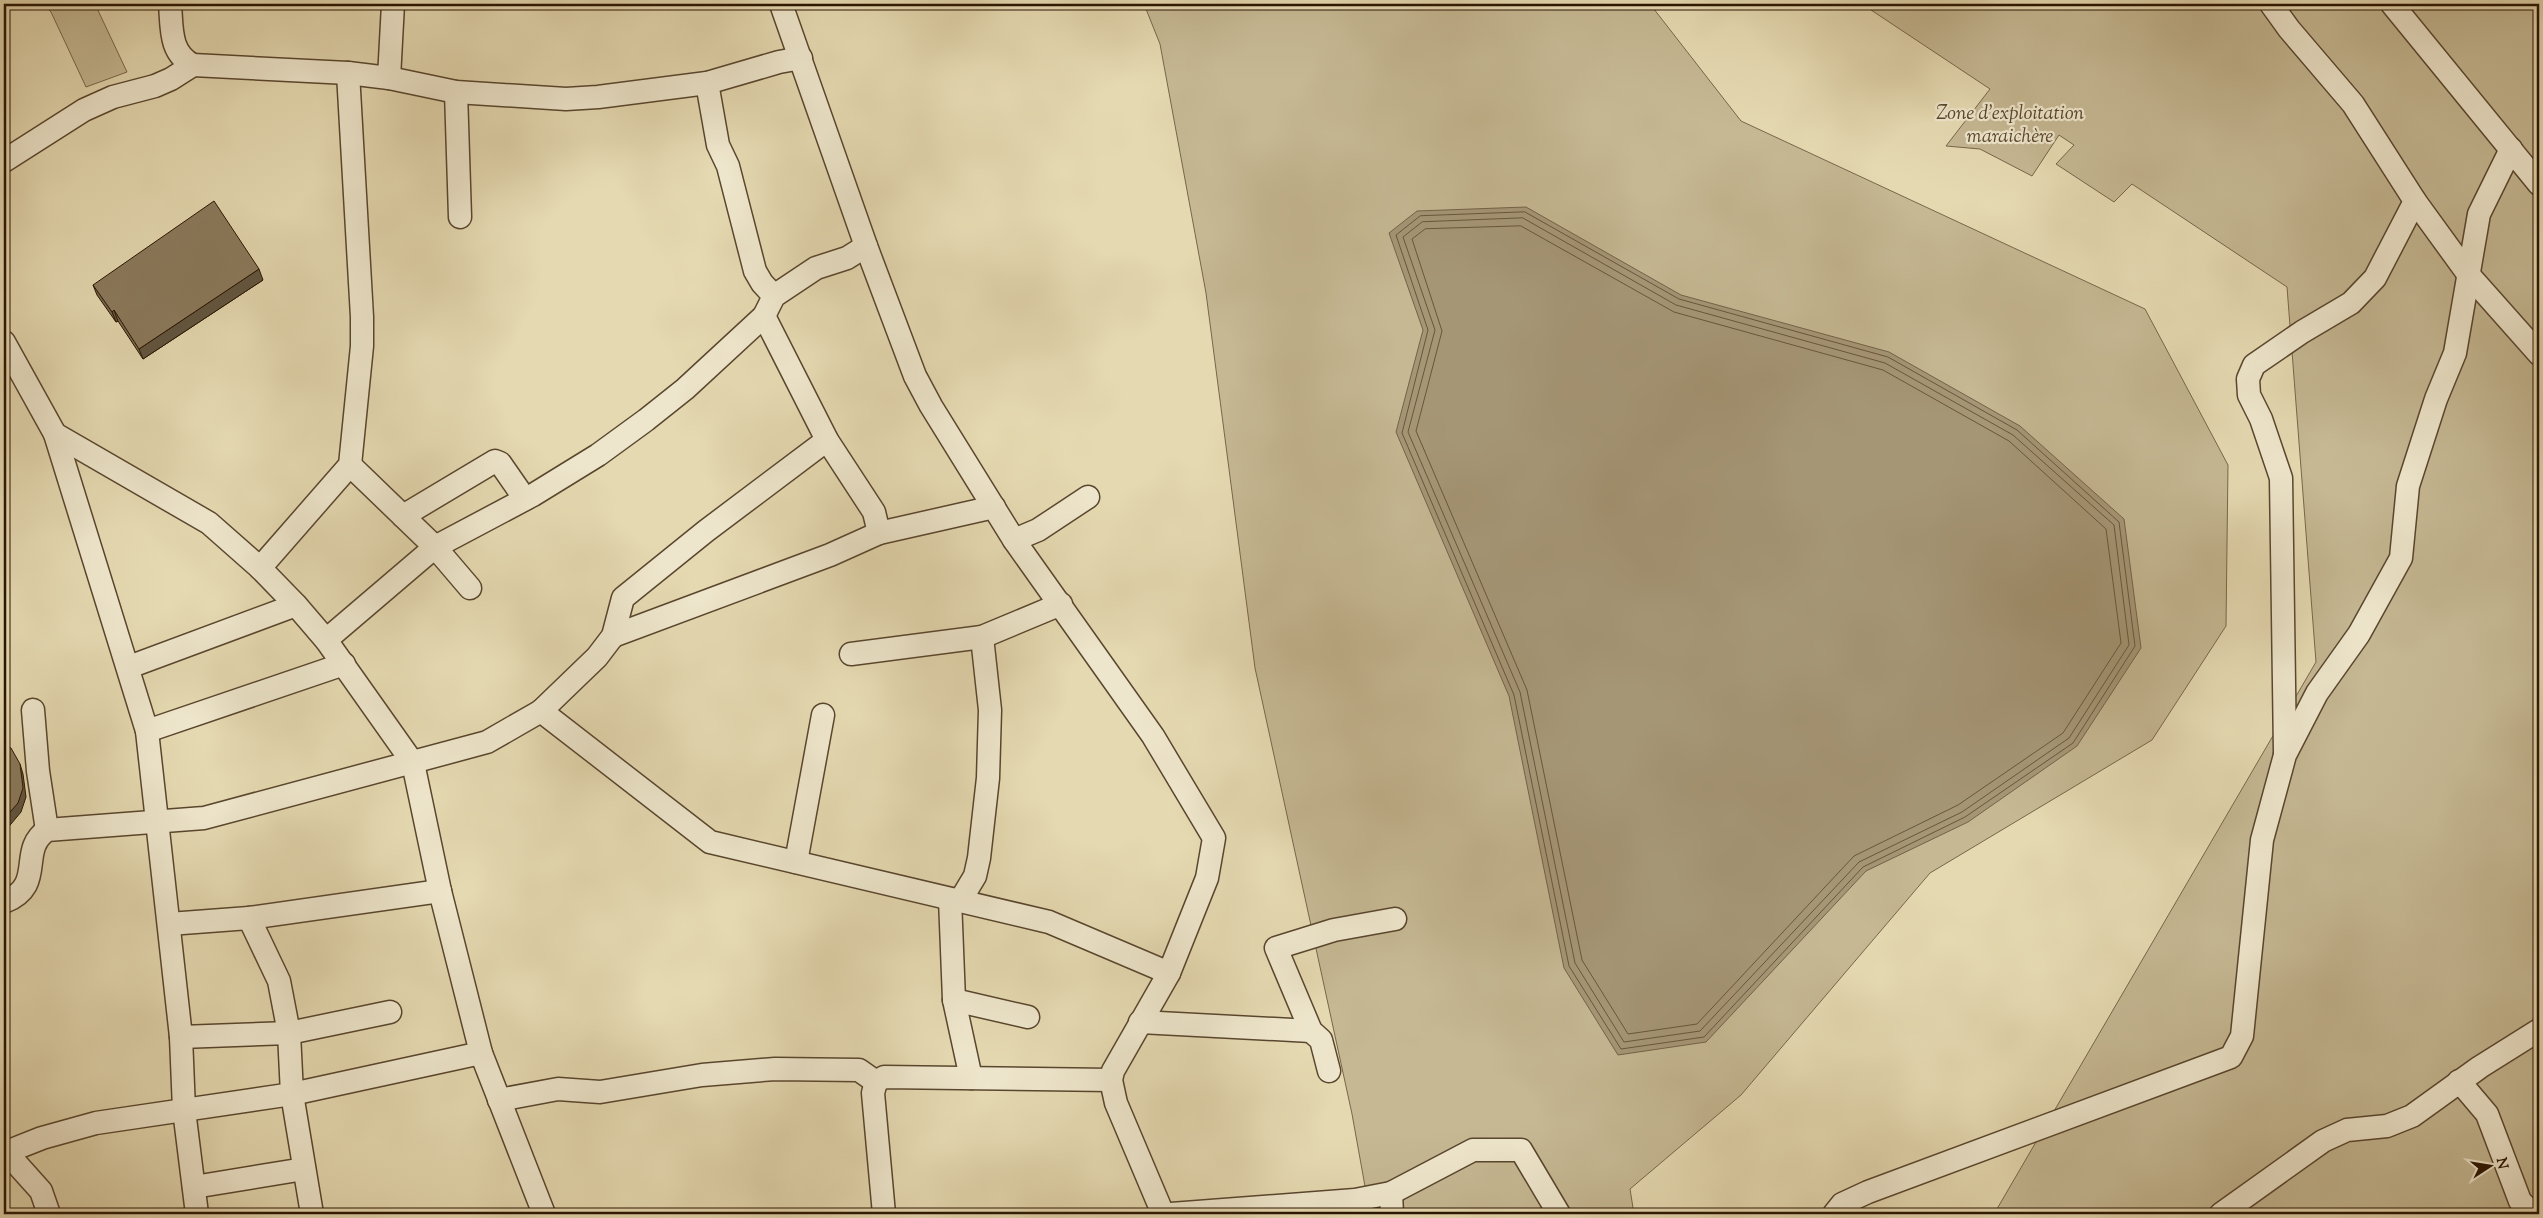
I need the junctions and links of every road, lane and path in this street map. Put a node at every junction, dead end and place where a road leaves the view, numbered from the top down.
1 (170, 4) edge
2 (393, 4) edge
3 (781, 4) edge
4 (2271, 4) edge
5 (2392, 4) edge
6 (801, 58) junction
7 (193, 64) junction
8 (348, 73) junction
9 (389, 78) junction
10 (707, 83) junction
11 (456, 92) junction
12 (2511, 149) junction
13 (4, 162) edge
14 (2539, 184) edge
15 (2416, 201) junction
16 (460, 217) dead end
17 (866, 246) junction
18 (2468, 274) junction
19 (774, 296) junction
20 (764, 316) junction
21 (4, 342) edge
22 (2539, 354) edge
23 (55, 434) junction
24 (827, 440) junction
25 (350, 465) junction
26 (1088, 497) dead end
27 (524, 499) junction
28 (994, 507) junction
29 (403, 516) junction
30 (879, 533) junction
31 (1014, 540) junction
32 (435, 547) junction
33 (260, 568) junction
34 (470, 588) dead end
35 (1061, 604) junction
36 (296, 605) junction
37 (613, 636) junction
38 (982, 637) junction
39 (326, 640) junction
40 (850, 654) dead end
41 (344, 664) junction
42 (129, 667) junction
43 (33, 710) dead end
44 (541, 711) junction
45 (823, 715) dead end
46 (147, 731) junction
47 (2285, 755) junction
48 (413, 763) junction
49 (156, 820) junction
50 (47, 830) junction
51 (796, 862) junction
52 (440, 891) junction
53 (955, 900) junction
54 (4, 902) edge
55 (249, 918) junction
56 (1395, 919) dead end
57 (169, 924) junction
58 (1169, 973) junction
59 (954, 1000) junction
60 (390, 1012) dead end
61 (1028, 1018) dead end
62 (1140, 1022) junction
63 (1311, 1030) junction
64 (2539, 1030) edge
65 (289, 1032) junction
66 (181, 1037) junction
67 (481, 1053) junction
68 (1329, 1071) dead end
69 (971, 1078) junction
70 (1111, 1080) junction
71 (2459, 1081) junction
72 (876, 1082) junction
73 (292, 1094) junction
74 (499, 1100) junction
75 (184, 1110) junction
76 (5, 1153) edge
77 (304, 1169) junction
78 (194, 1187) junction
79 (1392, 1203) edge
80 (2524, 1210) edge
81 (49, 1214) edge
82 (197, 1214) edge
83 (312, 1214) edge
84 (544, 1214) edge
85 (884, 1214) edge
86 (1163, 1214) edge
87 (1171, 1214) edge
88 (1558, 1214) edge
89 (1834, 1214) edge
90 (2221, 1214) edge

1 - 7 street
2 - 9 street
3 - 6 street
4 - 15 street
5 - 12 street
6 - 10 street
6 - 17 street
7 - 8 street
7 - 13 street
8 - 9 street
8 - 25 street
9 - 11 street
10 - 11 street
10 - 19 street
11 - 16 street
12 - 14 street
12 - 18 street
15 - 18 street
15 - 47 street
17 - 19 street
17 - 28 street
18 - 22 street
18 - 47 street
19 - 20 street
20 - 24 street
20 - 27 street
21 - 23 street
23 - 33 street
23 - 42 street
24 - 30 street
24 - 37 street
25 - 29 street
25 - 33 street
26 - 31 street
27 - 29 street
27 - 32 street
28 - 30 street
28 - 31 street
29 - 32 street
30 - 37 street
31 - 35 street
32 - 34 street
32 - 39 street
33 - 36 street
35 - 38 street
35 - 58 street
36 - 39 street
36 - 42 street
37 - 44 street
38 - 40 street
38 - 53 street
39 - 41 street
41 - 46 street
41 - 48 street
42 - 46 street
43 - 50 street
44 - 48 street
44 - 51 street
45 - 51 street
46 - 49 street
47 - 89 street
48 - 49 street
48 - 52 street
49 - 50 street
49 - 57 street
50 - 54 street
51 - 53 street
52 - 55 street
52 - 67 street
53 - 58 street
53 - 59 street
55 - 57 street
55 - 65 street
56 - 63 street
57 - 66 street
58 - 62 street
59 - 61 street
59 - 69 street
60 - 65 street
62 - 63 street
62 - 70 street
63 - 68 street
64 - 71 street
65 - 66 street
65 - 73 street
66 - 75 street
67 - 73 street
67 - 74 street
69 - 70 street
69 - 72 street
70 - 86 street
71 - 80 street
71 - 90 street
72 - 74 street
72 - 85 street
73 - 75 street
73 - 77 street
74 - 84 street
75 - 76 street
75 - 78 street
76 - 81 street
77 - 78 street
77 - 83 street
78 - 82 street
79 - 87 street
79 - 88 street

